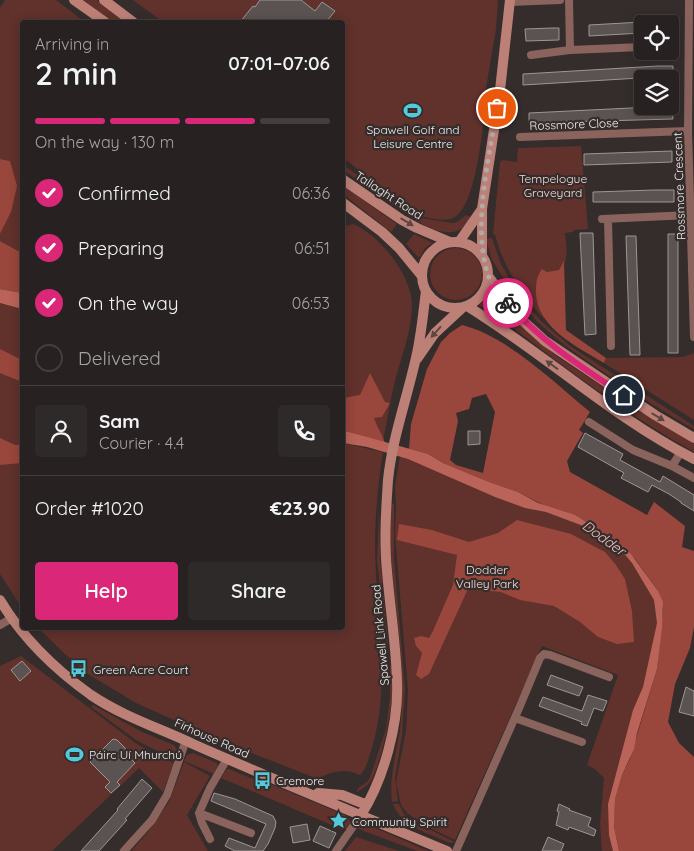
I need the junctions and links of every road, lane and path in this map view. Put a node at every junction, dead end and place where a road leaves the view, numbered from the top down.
1 (74, 0) edge
2 (104, 0) edge
3 (560, 0) edge
4 (570, 0) edge
5 (689, 0) edge
6 (510, 1) edge
7 (102, 20) edge
8 (130, 20) edge
9 (634, 47) edge
10 (570, 50) junction
11 (531, 55) dead end
12 (692, 75) edge
13 (688, 131) junction
14 (520, 137) dead end
15 (345, 181) edge
16 (345, 204) edge
17 (482, 209) junction
18 (690, 215) junction
19 (454, 242) junction
20 (693, 252) edge
21 (482, 256) junction
22 (422, 276) junction
23 (488, 276) junction
24 (426, 291) junction
25 (464, 307) junction
26 (694, 337) edge
27 (611, 346) dead end
28 (415, 361) junction
29 (589, 422) dead end
30 (694, 438) edge
31 (681, 452) junction
32 (694, 458) edge
33 (672, 466) junction
34 (694, 478) edge
35 (0, 600) edge
36 (12, 618) junction
37 (0, 625) edge
38 (20, 628) edge
39 (22, 630) edge
40 (609, 677) dead end
41 (515, 718) junction
42 (186, 740) junction
43 (582, 742) dead end
44 (227, 759) junction
45 (307, 792) junction
46 (367, 805) junction
47 (199, 813) junction
48 (361, 815) junction
49 (250, 833) dead end
50 (210, 839) dead end
51 (124, 851) edge
52 (336, 851) edge
53 (447, 851) edge
54 (456, 851) edge

1 - 7 main road
2 - 8 main road
3 - 6 street
4 - 10 street
5 - 12 street, Rossmore Crescent
6 - 17 main road
9 - 10 street
10 - 11 street
12 - 13 street, Rossmore Crescent
13 - 14 street, Rossmore Close
13 - 18 street, Rossmore Crescent
15 -> 19 main road, Tallaght Road
16 - 22 main road
17 - 19 main road
17 - 21 main road
18 - 20 street, Rossmore Crescent
18 - 27 street
19 - 21 main road
19 - 22 main road
20 - 26 street, Rossmore Crescent
21 - 23 main road
22 - 24 main road
23 - 25 main road
23 -> 30 main road
24 - 25 main road
24 - 28 main road
25 -> 28 main road
31 -> 25 main road
28 - 46 main road, Spawell Link Road
29 - 33 street
31 - 32 main road
31 - 33 street
33 - 34 street
35 - 36 main road, Firhouse Road
36 - 37 street
36 - 38 main road, Firhouse Road
39 - 42 main road, Firhouse Road
40 - 41 street
41 - 43 street
41 - 54 street
42 - 44 main road, Firhouse Road
42 - 51 street
44 - 45 main road, Firhouse Road
44 - 47 street
45 - 46 main road
45 - 48 main road, Firhouse Road
46 - 48 main road, Spawell Link Road
47 - 49 street
47 - 50 street
48 - 52 street
48 - 53 main road, Firhouse Road

